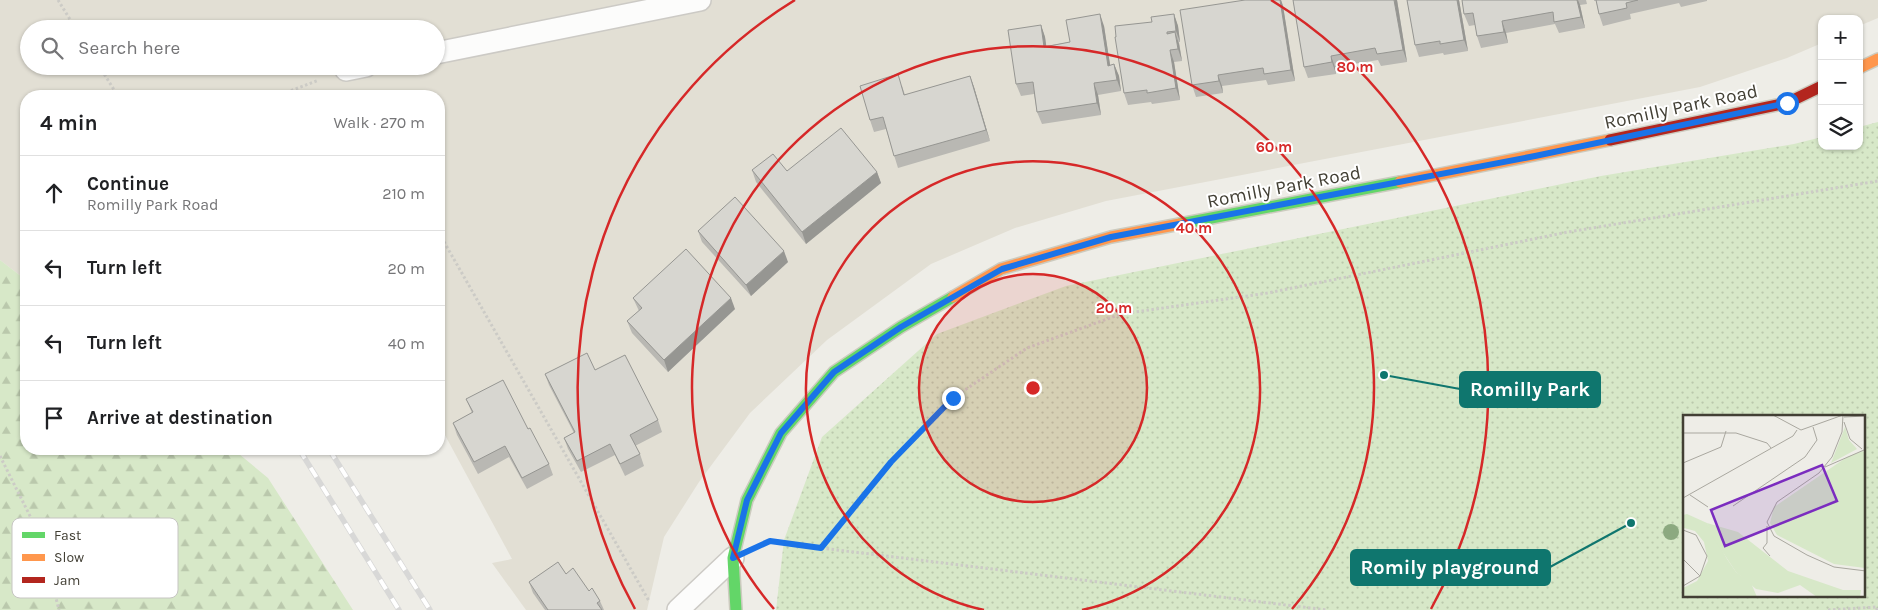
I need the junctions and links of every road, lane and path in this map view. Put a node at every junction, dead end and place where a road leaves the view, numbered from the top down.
1 (58, 0) edge
2 (700, 0) edge
3 (70, 20) edge
4 (445, 51) edge
5 (1878, 59) edge
6 (1863, 66) edge
7 (105, 75) edge
8 (1818, 88) edge
9 (114, 90) edge
10 (1878, 181) edge
11 (445, 242) edge
12 (0, 456) edge
13 (31, 518) edge
14 (821, 548) junction
15 (733, 558) junction
16 (650, 601) dead end
17 (1877, 608) edge
18 (678, 610) edge
19 (736, 610) edge
20 (1327, 610) edge
21 (1828, 610) edge

1 - 3 path
2 - 4 lane
5 - 6 street
7 - 9 path
8 - 15 street, Romilly Park Road
10 - 14 path
11 - 16 path
12 - 13 path
14 - 15 path
14 - 20 path
15 - 18 lane
15 - 19 street, Romilly Park Road
17 - 21 path

